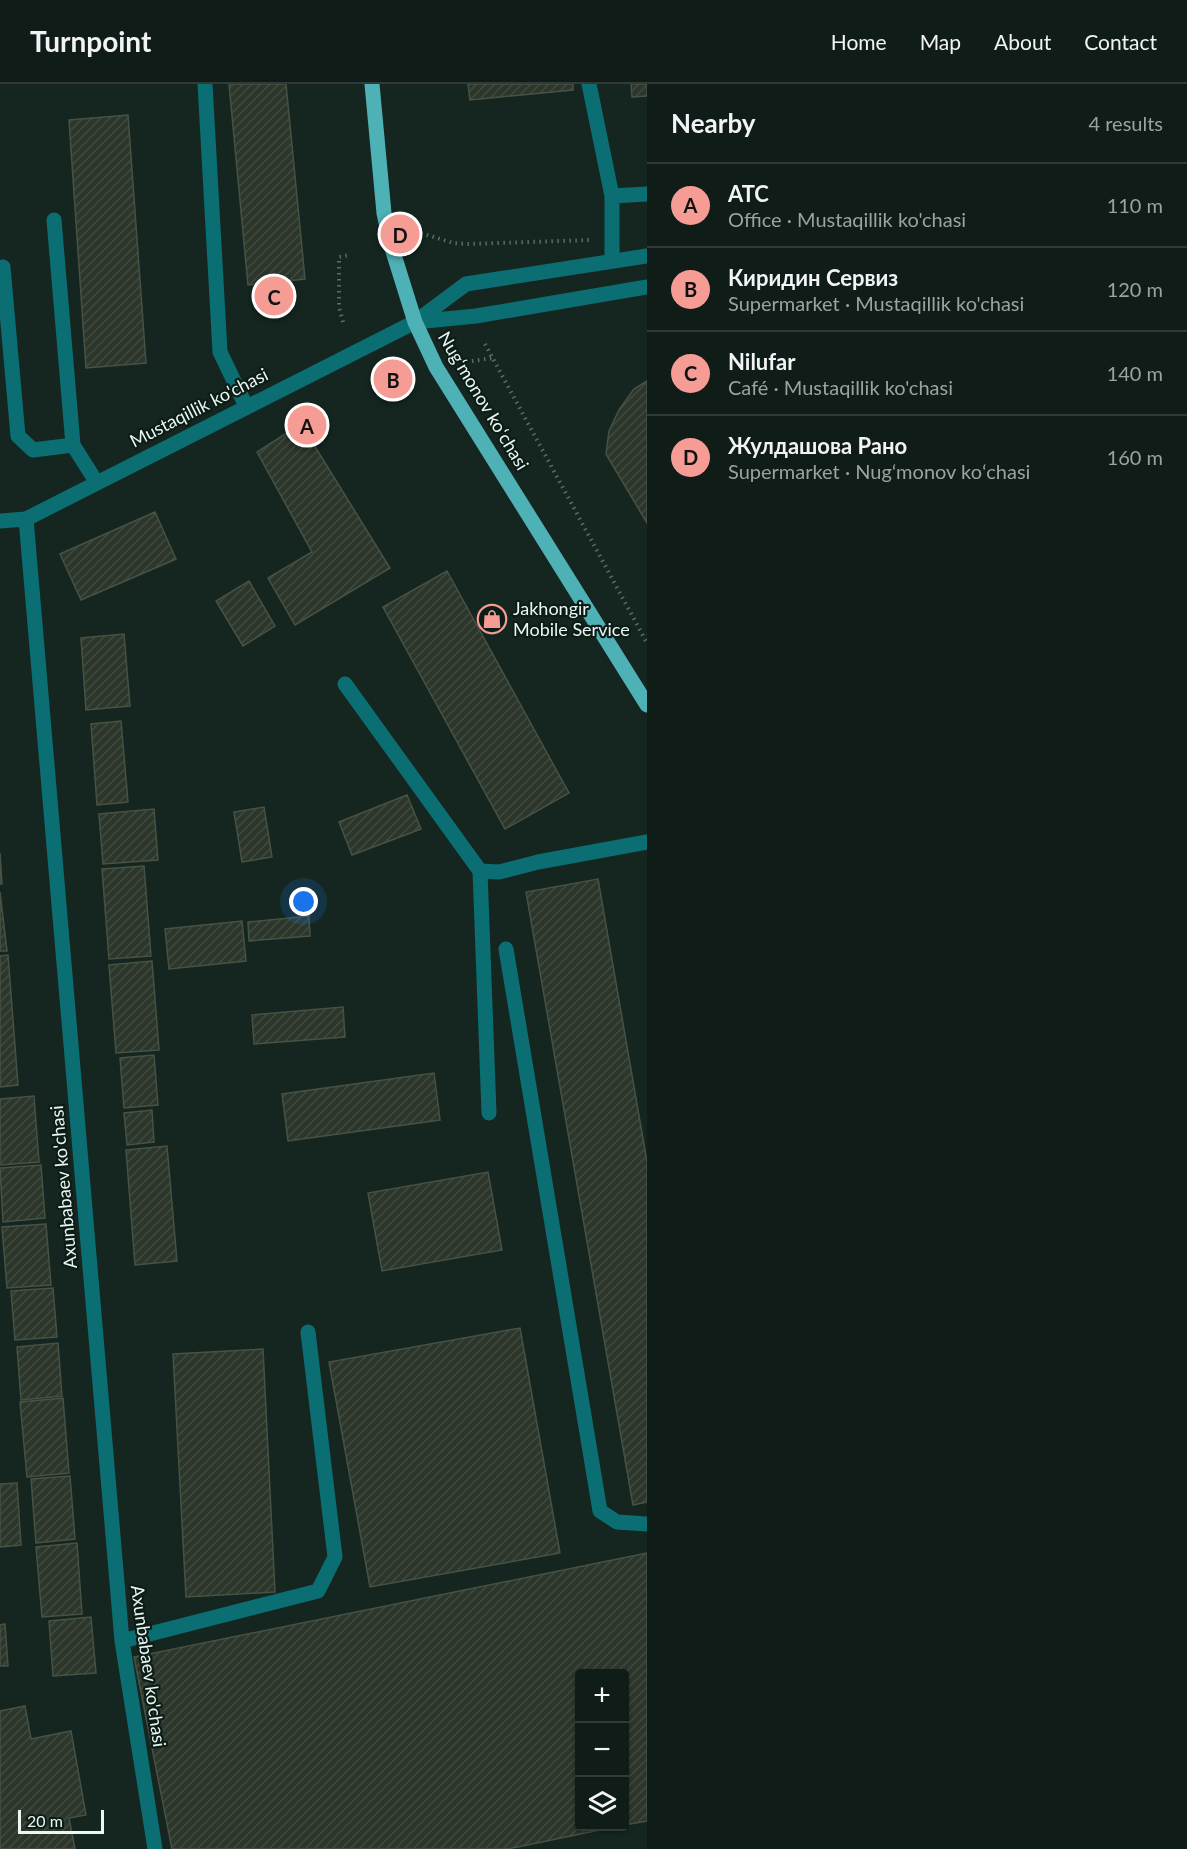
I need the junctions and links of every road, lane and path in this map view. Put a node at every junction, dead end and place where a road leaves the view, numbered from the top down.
1 (205, 84) edge
2 (372, 84) edge
3 (589, 84) edge
4 (647, 194) edge
5 (612, 196) junction
6 (54, 220) dead end
7 (421, 233) dead end
8 (610, 239) junction
9 (453, 243) junction
10 (455, 249) dead end
11 (349, 255) dead end
12 (647, 256) edge
13 (612, 260) junction
14 (3, 267) dead end
15 (647, 286) edge
16 (343, 322) dead end
17 (415, 322) junction
18 (485, 344) dead end
19 (493, 358) junction
20 (472, 361) dead end
21 (374, 367) dead end
22 (388, 370) dead end
23 (246, 406) junction
24 (73, 445) junction
25 (97, 483) junction
26 (26, 519) junction
27 (0, 521) edge
28 (647, 643) edge
29 (345, 684) dead end
30 (647, 705) edge
31 (647, 842) edge
32 (480, 871) junction
33 (506, 949) dead end
34 (489, 1113) dead end
35 (308, 1332) dead end
36 (647, 1524) edge
37 (122, 1641) junction
38 (155, 1849) edge

1 - 23 street
2 - 17 main road, Nugʻmonov koʻchasi
3 - 5 street
4 - 5 street
5 - 8 street
6 - 24 street
7 - 9 path
8 - 9 path
8 - 13 street
9 - 10 path
11 - 16 path
12 - 13 street, Mustaqillik ko'chasi
13 - 17 street, Mustaqillik ko'chasi
14 - 24 street
15 - 17 street, Mustaqillik ko'chasi
17 - 23 street, Mustaqillik ko'chasi
17 - 30 main road, Nugʻmonov koʻchasi
18 - 19 path
19 - 20 path
19 - 28 path
21 - 22 path
23 - 25 street, Mustaqillik ko'chasi
24 - 25 street
25 - 26 street, Mustaqillik ko'chasi
26 - 27 street, Mustaqillik ko'chasi
26 - 37 street, Axunbabaev ko'chasi
29 - 32 street
31 - 32 street
32 - 34 street
33 - 36 street
35 - 37 street
37 - 38 street, Axunbabaev ko'chasi

